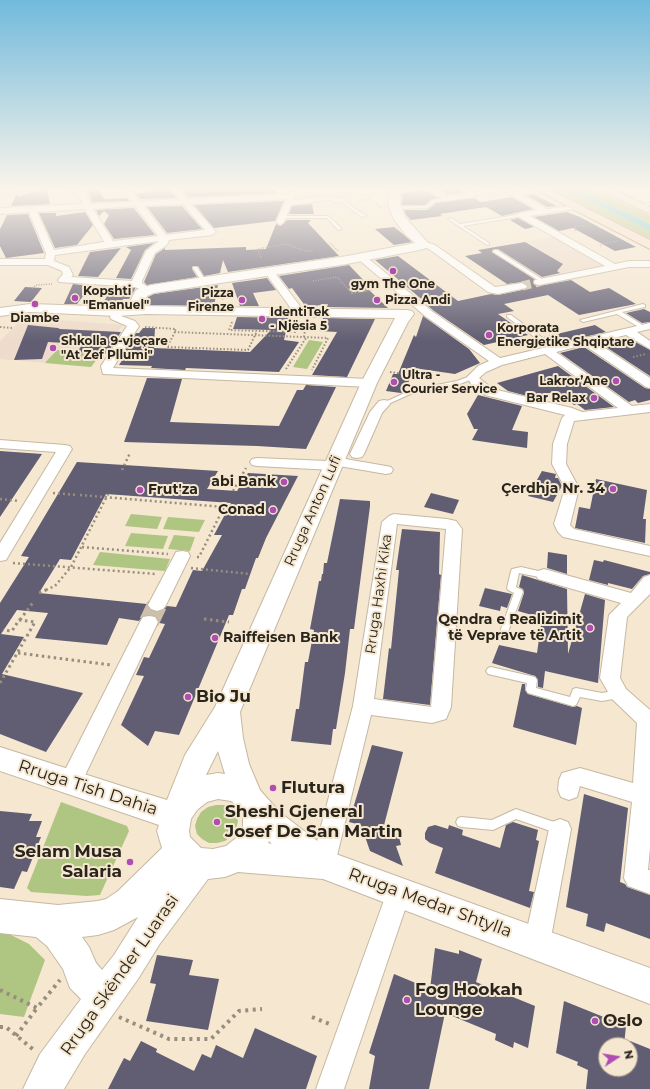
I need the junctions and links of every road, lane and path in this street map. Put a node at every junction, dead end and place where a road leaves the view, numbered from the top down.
1 (43, 240) edge
2 (108, 240) edge
3 (148, 240) edge
4 (164, 240) edge
5 (419, 240) edge
6 (481, 240) edge
7 (566, 240) edge
8 (620, 240) dead end
9 (640, 240) edge
10 (110, 244) junction
11 (423, 244) junction
12 (487, 244) dead end
13 (650, 245) edge
14 (600, 246) dead end
15 (313, 251) dead end
16 (495, 251) dead end
17 (261, 257) dead end
18 (361, 257) junction
19 (50, 258) junction
20 (0, 262) edge
21 (650, 264) edge
22 (614, 267) junction
23 (195, 268) dead end
24 (269, 271) junction
25 (204, 281) junction
26 (313, 281) dead end
27 (541, 282) joint
28 (56, 283) dead end
29 (395, 286) junction
30 (522, 286) tunnel mouth
31 (142, 287) junction
32 (32, 288) dead end
33 (643, 306) dead end
34 (132, 311) junction
35 (236, 311) junction
36 (0, 312) edge
37 (117, 312) junction
38 (299, 312) junction
39 (416, 312) junction
40 (618, 312) junction
41 (509, 316) dead end
42 (583, 320) dead end
43 (133, 326) junction
44 (0, 327) edge
45 (296, 327) dead end
46 (646, 327) edge
47 (13, 328) dead end
48 (175, 331) junction
49 (257, 331) junction
50 (627, 331) junction
51 (290, 332) junction
52 (256, 335) junction
53 (288, 336) junction
54 (306, 337) junction
55 (586, 341) junction
56 (650, 346) edge
57 (550, 349) junction
58 (498, 362) junction
59 (389, 372) dead end
60 (400, 373) dead end
61 (473, 377) junction
62 (279, 379) junction
63 (306, 380) junction
64 (369, 383) junction
65 (650, 384) edge
66 (384, 404) joint
67 (650, 408) edge
68 (630, 411) junction
69 (579, 416) junction
70 (0, 444) edge
71 (130, 453) dead end
72 (357, 454) dead end
73 (333, 464) junction
74 (251, 465) joint
75 (122, 470) dead end
76 (386, 470) dead end
77 (233, 491) dead end
78 (39, 492) junction
79 (76, 495) dead end
80 (80, 495) dead end
81 (108, 496) junction
82 (226, 503) dead end
83 (224, 507) junction
84 (82, 547) junction
85 (650, 551) edge
86 (4, 559) edge
87 (177, 566) junction
88 (71, 567) junction
89 (250, 574) dead end
90 (544, 575) joint
91 (650, 581) edge
92 (39, 592) dead end
93 (633, 600) junction
94 (34, 601) dead end
95 (204, 619) dead end
96 (19, 620) junction
97 (228, 622) dead end
98 (4, 630) dead end
99 (504, 632) dead end
100 (18, 654) junction
101 (126, 667) junction
102 (491, 671) dead end
103 (0, 683) edge
104 (619, 694) junction
105 (363, 706) junction
106 (226, 712) junction
107 (648, 721) edge
108 (0, 759) edge
109 (70, 783) junction
110 (569, 790) dead end
111 (643, 796) junction
112 (252, 802) junction
113 (177, 813) junction
114 (462, 822) dead end
115 (560, 829) joint
116 (191, 857) junction
117 (237, 857) junction
118 (323, 864) junction
119 (650, 882) edge
120 (399, 892) junction
121 (0, 916) edge
122 (42, 920) junction
123 (537, 943) junction
124 (77, 959) junction
125 (650, 986) edge
126 (0, 990) edge
127 (100, 1002) junction
128 (37, 1008) junction
129 (262, 1009) dead end
130 (0, 1027) edge
131 (16, 1036) junction
132 (49, 1078) edge
133 (330, 1089) edge

1 - 19 street
2 - 10 street
3 - 10 street
4 - 31 street
5 - 11 street
6 - 12 lane
7 - 22 street
8 - 14 path
9 - 13 main road
10 - 19 street
11 - 18 street
11 - 30 street
15 - 17 path
16 - 27 lane
18 - 24 street
18 - 29 street
19 - 20 street
19 - 31 street
21 - 22 street
22 - 27 street
23 - 25 lane
24 - 25 street
24 - 38 street
25 - 31 street
26 - 29 path
28 - 32 path
29 - 39 street
31 - 34 street
33 - 40 lane
34 - 35 street
34 - 37 street
35 - 38 street
35 - 49 path
36 - 37 street
37 - 43 street
38 - 39 street
39 - 58 street
39 - 64 street, Rruga Anton Lufi
40 - 42 lane
40 - 46 lane
41 - 57 lane
43 - 48 path
43 - 62 street
44 - 47 path
45 - 51 path
46 - 50 street
48 - 52 path
48 - 52 path
49 - 51 path
49 - 52 path
50 - 55 street
50 - 56 street
51 - 53 path
52 - 53 path
53 - 54 path
54 - 62 path
54 - 63 path
55 - 57 street
55 - 65 street
57 - 58 street
57 - 68 street
58 - 61 street
59 - 60 path
61 - 66 lane
61 - 69 street
62 - 63 street
63 - 64 street
64 - 73 street, Rruga Anton Lufi
66 - 72 street
67 - 68 street
68 - 69 street
69 - 85 street
70 - 78 street
71 - 75 path
73 - 74 street
73 - 76 street
73 - 106 street, Rruga Anton Lufi
74 - 77 path
78 - 79 path
78 - 86 street
80 - 81 path
81 - 83 path
81 - 84 path
82 - 83 path
83 - 87 path
84 - 87 path
84 - 88 path
86 - 88 path
87 - 88 path
87 - 89 path
87 - 101 street
88 - 92 path
90 - 93 street
90 - 99 lane
91 - 93 street
93 - 104 street
94 - 96 path
95 - 97 path
96 - 98 path
96 - 100 path
100 - 101 path
100 - 103 path
101 - 109 street
102 - 104 lane
104 - 107 street
105 - 105 street, Rruga Haxhi Kika
105 - 118 street, Rruga Haxhi Kika
106 - 112 street, Rruga Anton Lufi
106 - 113 street, Rruga Anton Lufi
107 - 111 street
108 - 109 street, Rruga Tish Dahia
109 - 113 street, Rruga Tish Dahia
110 - 111 street
111 - 119 street
112 - 113 street
112 - 117 street
112 - 118 street, Rruga Medar Shtylla
113 - 116 street
114 - 115 lane
115 - 123 street
116 - 117 street
116 - 122 street
116 - 127 street, Rruga Skënder Luarasi
117 - 118 street, Rruga Medar Shtylla
118 - 120 street, Rruga Medar Shtylla
120 - 123 street, Rruga Medar Shtylla
120 - 133 street
121 - 122 street
122 - 124 street
123 - 125 street, Rruga Medar Shtylla
124 - 127 street
124 - 128 path
126 - 128 path
127 - 129 path
127 - 132 street, Rruga Skënder Luarasi
128 - 131 path
130 - 131 path
131 - 132 path

